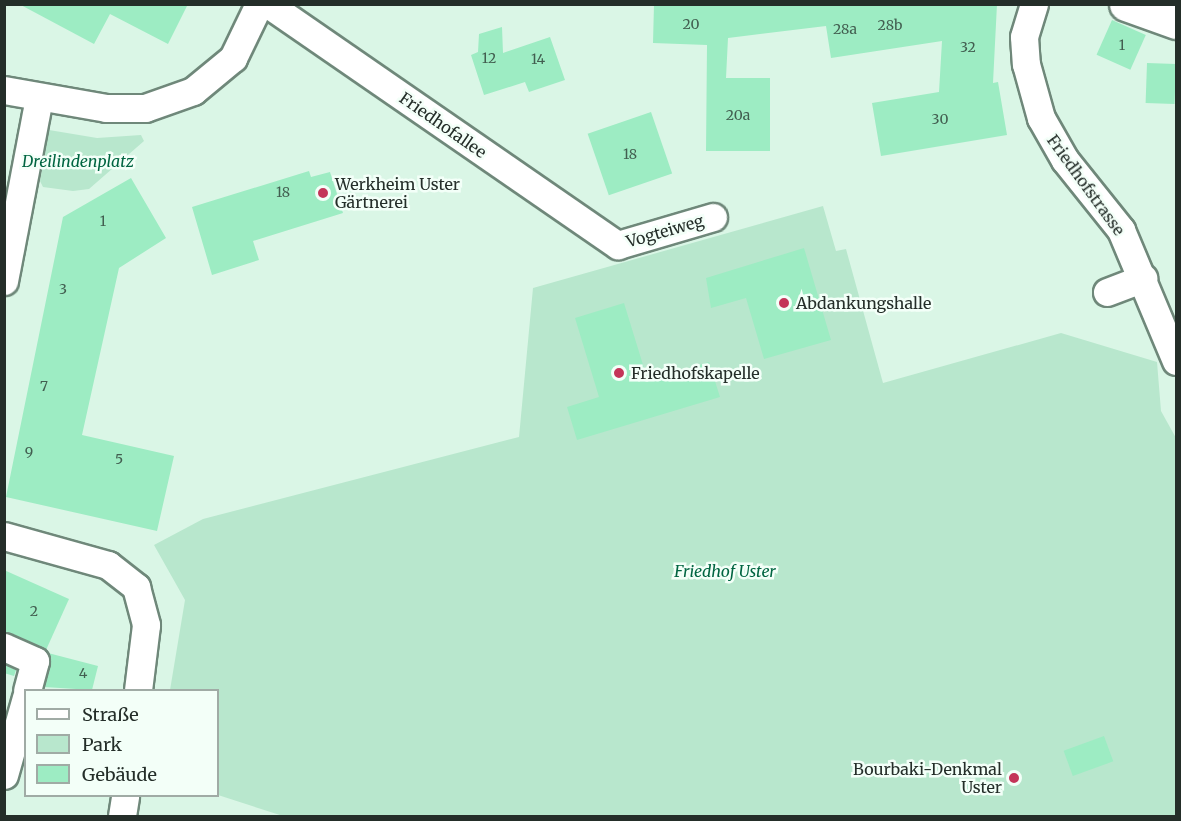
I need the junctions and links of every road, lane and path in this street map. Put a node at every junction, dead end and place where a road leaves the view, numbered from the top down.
1 (259, 4) edge
2 (268, 4) edge
3 (1034, 4) edge
4 (1126, 4) edge
5 (1160, 4) edge
6 (1176, 21) edge
7 (4, 90) edge
8 (39, 98) junction
9 (713, 218) dead end
10 (618, 245) joint
11 (1143, 278) junction
12 (4, 281) edge
13 (1107, 292) dead end
14 (1176, 361) edge
15 (4, 536) edge
16 (4, 647) edge
17 (27, 689) edge
18 (138, 689) edge
19 (24, 704) edge
20 (4, 775) edge
21 (125, 797) edge
22 (122, 816) edge

1 - 8 street
2 - 10 street, Friedhofallee
3 - 11 street, Friedhofstrasse
4 - 6 main road
5 - 6 main road
7 - 8 street
8 - 12 street
9 - 10 street, Vogteiweg
11 - 13 street
11 - 14 street, Friedhofstrasse
15 - 18 street
16 - 17 street
19 - 20 street
21 - 22 street

